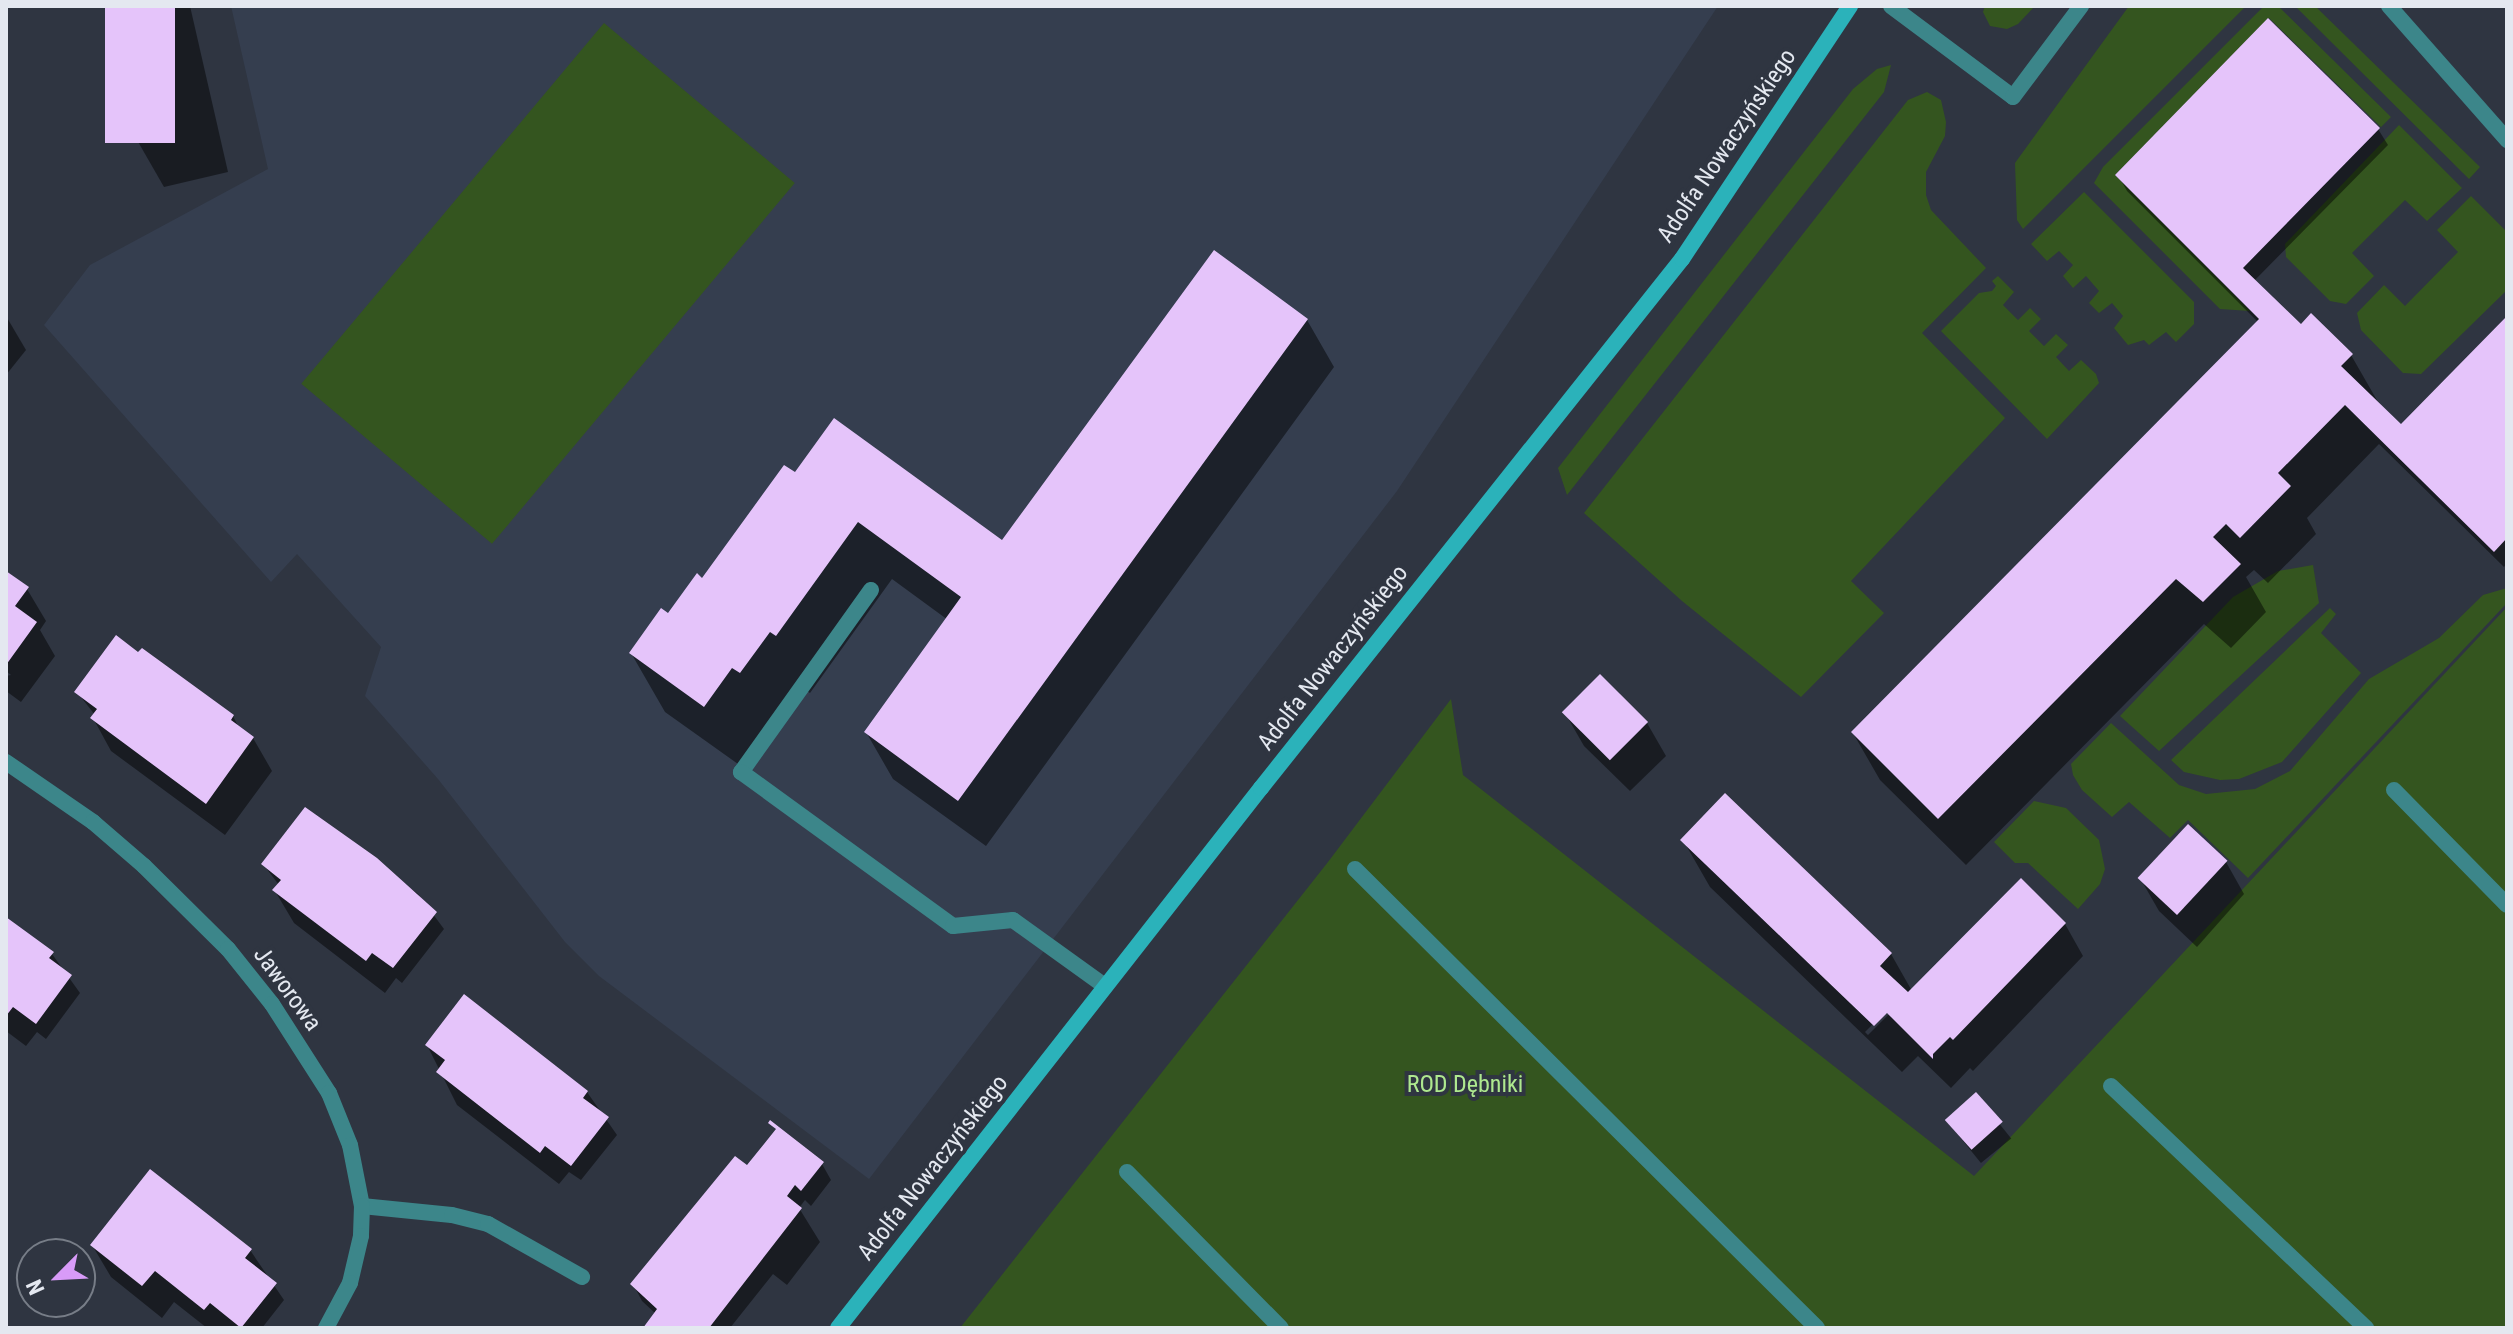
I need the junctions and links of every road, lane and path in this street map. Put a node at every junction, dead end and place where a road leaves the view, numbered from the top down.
1 (1850, 6) edge
2 (1891, 6) edge
3 (2081, 6) edge
4 (2389, 6) edge
5 (2507, 140) edge
6 (871, 590) dead end
7 (6, 762) edge
8 (2394, 790) dead end
9 (1355, 869) dead end
10 (2507, 905) edge
11 (1105, 986) junction
12 (2111, 1086) dead end
13 (1127, 1172) dead end
14 (362, 1206) junction
15 (582, 1277) dead end
16 (326, 1328) edge
17 (838, 1328) edge
18 (1281, 1328) edge
19 (1817, 1328) edge
20 (2366, 1328) edge

1 - 11 street, Adolfa Nowaczyńskiego
2 - 3 street
4 - 5 street
6 - 11 street
7 - 14 street, Jaworowa
8 - 10 street
9 - 19 street
11 - 17 street, Adolfa Nowaczyńskiego
12 - 20 street
13 - 18 street
14 - 15 street
14 - 16 street, Jaworowa

